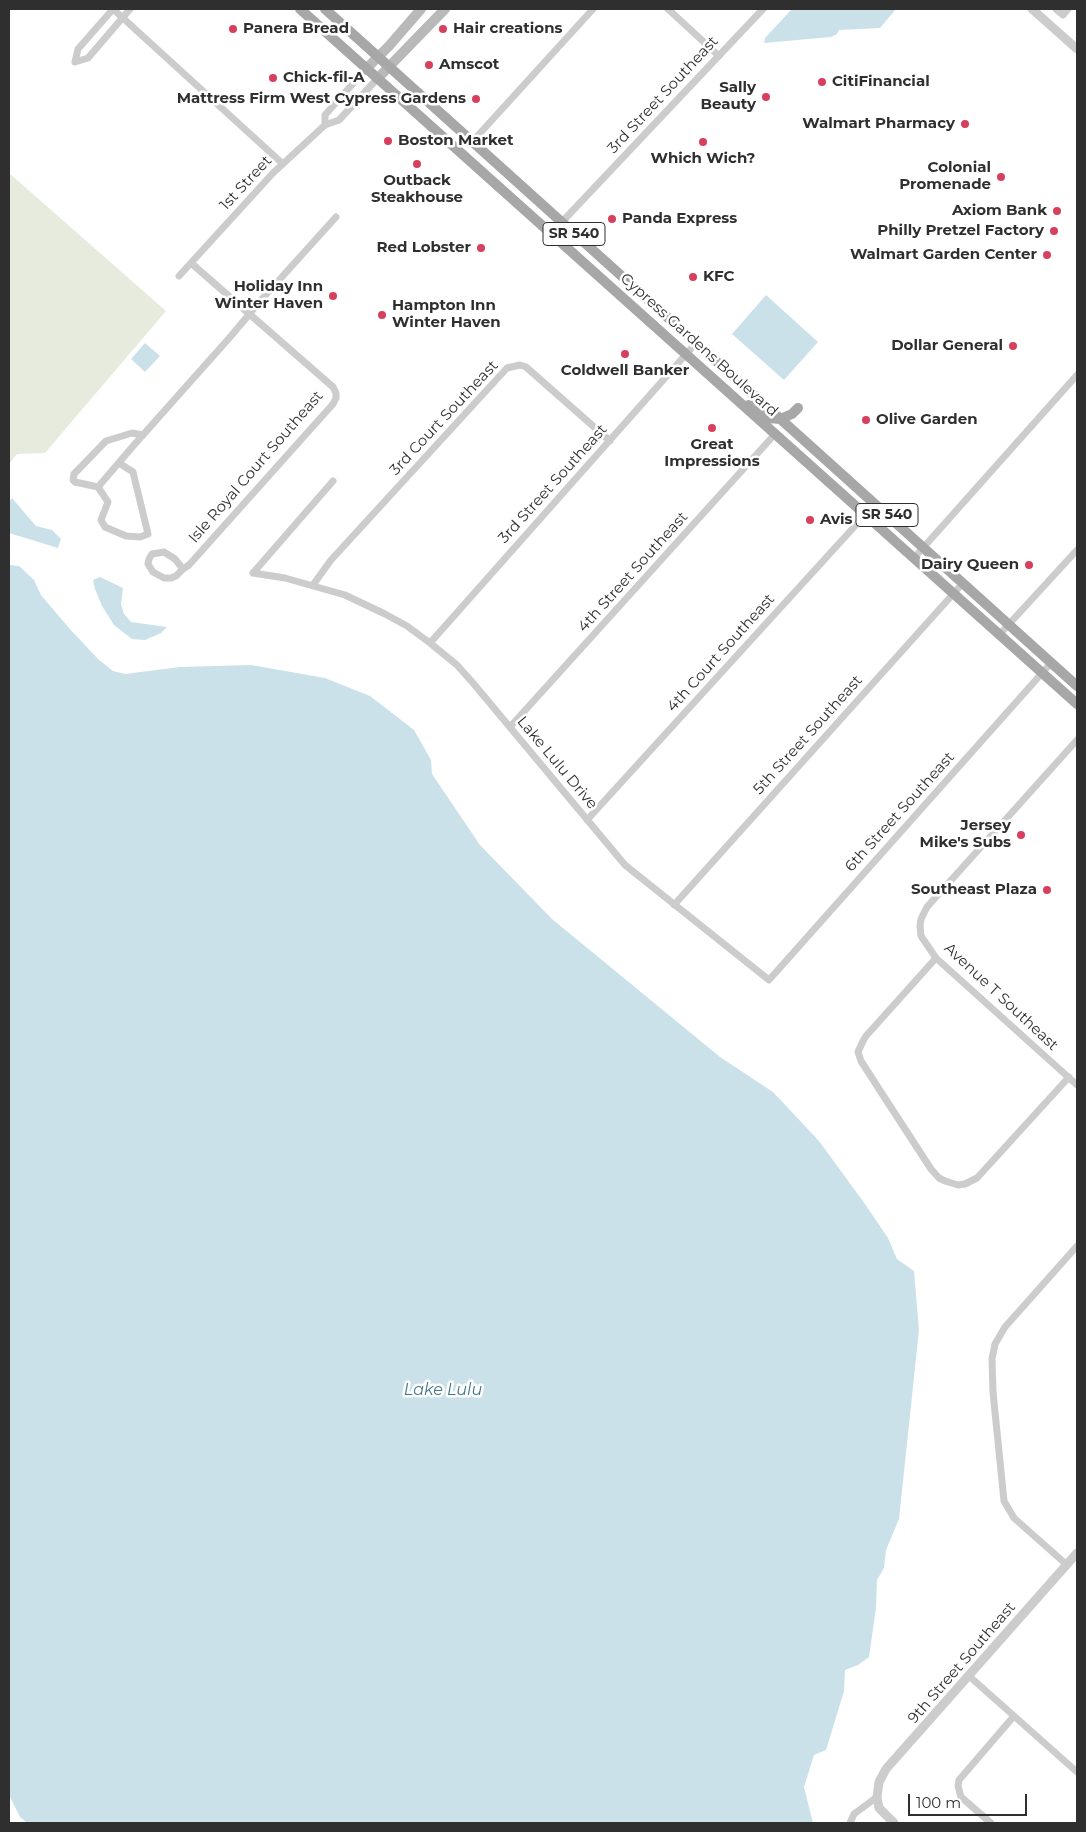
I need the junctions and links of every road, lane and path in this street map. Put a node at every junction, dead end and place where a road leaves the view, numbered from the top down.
1 (113, 9) edge
2 (130, 9) edge
3 (300, 9) edge
4 (324, 9) edge
5 (421, 9) edge
6 (445, 9) edge
7 (593, 9) edge
8 (668, 9) edge
9 (763, 9) edge
10 (1032, 9) edge
11 (1056, 9) edge
12 (1068, 9) edge
13 (122, 18) junction
14 (1077, 50) edge
15 (719, 56) junction
16 (378, 57) junction
17 (389, 67) junction
18 (366, 69) junction
19 (377, 79) junction
20 (324, 125) junction
21 (472, 142) junction
22 (466, 157) junction
23 (283, 164) junction
24 (516, 182) junction
25 (504, 191) junction
26 (336, 217) dead end
27 (561, 222) junction
28 (189, 265) junction
29 (179, 276) dead end
30 (250, 314) junction
31 (696, 344) junction
32 (686, 354) junction
33 (1077, 376) edge
34 (733, 396) junction
35 (798, 408) dead end
36 (780, 419) junction
37 (775, 434) junction
38 (143, 435) junction
39 (610, 442) junction
40 (821, 456) junction
41 (119, 463) junction
42 (333, 481) dead end
43 (98, 487) junction
44 (874, 504) junction
45 (865, 514) junction
46 (923, 548) junction
47 (1077, 550) edge
48 (914, 558) junction
49 (183, 569) junction
50 (963, 583) junction
51 (313, 585) junction
52 (954, 593) junction
53 (1009, 625) junction
54 (999, 635) junction
55 (430, 643) junction
56 (1052, 663) junction
57 (1042, 673) junction
58 (1077, 686) edge
59 (1077, 704) edge
60 (510, 727) junction
61 (1077, 740) edge
62 (587, 820) junction
63 (674, 905) junction
64 (936, 958) junction
65 (769, 980) joint
66 (1069, 1077) junction
67 (1077, 1085) edge
68 (1077, 1246) edge
69 (1077, 1554) edge
70 (1067, 1565) junction
71 (969, 1676) junction
72 (1014, 1716) junction
73 (1077, 1772) edge
74 (877, 1797) junction
75 (850, 1823) edge
76 (894, 1823) edge
77 (991, 1823) edge

1 - 13 street
1 - 13 street
2 - 13 street
3 - 18 main road, Cypress Gardens Boulevard / SR 540
4 - 16 main road, Cypress Gardens Boulevard / SR 540
5 - 16 main road
6 - 17 main road
7 - 21 street
8 - 15 street
9 - 15 street, 3rd Street Southeast
10 - 14 street
11 - 12 street
13 - 23 street
15 - 27 street, 3rd Street Southeast
16 - 17 main road, Cypress Gardens Boulevard / SR 540
16 - 18 main road
17 - 19 main road
17 - 21 main road, Cypress Gardens Boulevard / SR 540
18 - 19 main road, Cypress Gardens Boulevard / SR 540
18 - 20 street, 1st Street
19 - 20 street, 1st Street
19 - 22 main road, Cypress Gardens Boulevard / SR 540
20 - 23 street, 1st Street
21 - 24 main road, Cypress Gardens Boulevard / SR 540
22 - 24 main road
22 - 25 main road, Cypress Gardens Boulevard / SR 540
23 - 28 street, 1st Street
24 - 27 main road, Cypress Gardens Boulevard / SR 540
25 - 27 main road
25 - 32 main road, Cypress Gardens Boulevard / SR 540
26 - 30 street
27 - 31 main road, Cypress Gardens Boulevard / SR 540
28 - 29 street, 1st Street
28 - 30 street, Isle Royal Court Southeast
30 - 38 street
30 - 49 street, Isle Royal Court Southeast
31 - 32 street, 3rd Street Southeast
31 - 36 main road, Cypress Gardens Boulevard / SR 540
32 - 34 main road, Cypress Gardens Boulevard / SR 540
32 - 39 street, 3rd Street Southeast
33 - 46 street
34 - 36 main road
34 - 37 main road, Cypress Gardens Boulevard / SR 540
35 - 36 main road
36 - 40 main road, Cypress Gardens Boulevard / SR 540
37 - 40 main road
37 - 45 main road, Cypress Gardens Boulevard / SR 540
37 - 60 street, 4th Street Southeast
38 - 41 street
38 - 43 street
39 - 51 street, 3rd Court Southeast
39 - 55 street, 3rd Street Southeast
40 - 44 main road, Cypress Gardens Boulevard / SR 540
41 - 43 street
41 - 43 street
42 - 51 street
44 - 45 street, 4th Court Southeast
44 - 46 main road, Cypress Gardens Boulevard / SR 540
45 - 48 main road, Cypress Gardens Boulevard / SR 540
45 - 62 street, 4th Court Southeast
46 - 48 street
46 - 50 main road, Cypress Gardens Boulevard / SR 540
47 - 53 street
48 - 52 main road, Cypress Gardens Boulevard / SR 540
49 - 49 street, Isle Royal Court Southeast
50 - 52 street, 5th Street Southeast
50 - 53 main road, Cypress Gardens Boulevard / SR 540
51 - 55 street, Lake Lulu Drive
52 - 54 main road, Cypress Gardens Boulevard / SR 540
52 - 63 street, 5th Street Southeast
53 - 54 street
53 - 56 main road, Cypress Gardens Boulevard / SR 540
54 - 57 main road, Cypress Gardens Boulevard / SR 540
55 - 60 street, Lake Lulu Drive
56 - 57 street, 6th Street Southeast
56 - 58 main road, Cypress Gardens Boulevard / SR 540
57 - 59 main road, Cypress Gardens Boulevard / SR 540
57 - 65 street, 6th Street Southeast
60 - 62 street, Lake Lulu Drive
61 - 64 street, Avenue T Southeast
62 - 63 street, Lake Lulu Drive
63 - 65 street, Lake Lulu Drive
64 - 66 street, Avenue T Southeast
64 - 66 street
66 - 67 street, Avenue T Southeast
68 - 70 street
69 - 70 street, 9th Street Southeast
70 - 71 street, 9th Street Southeast
71 - 72 street
71 - 74 street, 9th Street Southeast
72 - 73 street
72 - 77 street
74 - 75 street
74 - 76 street

